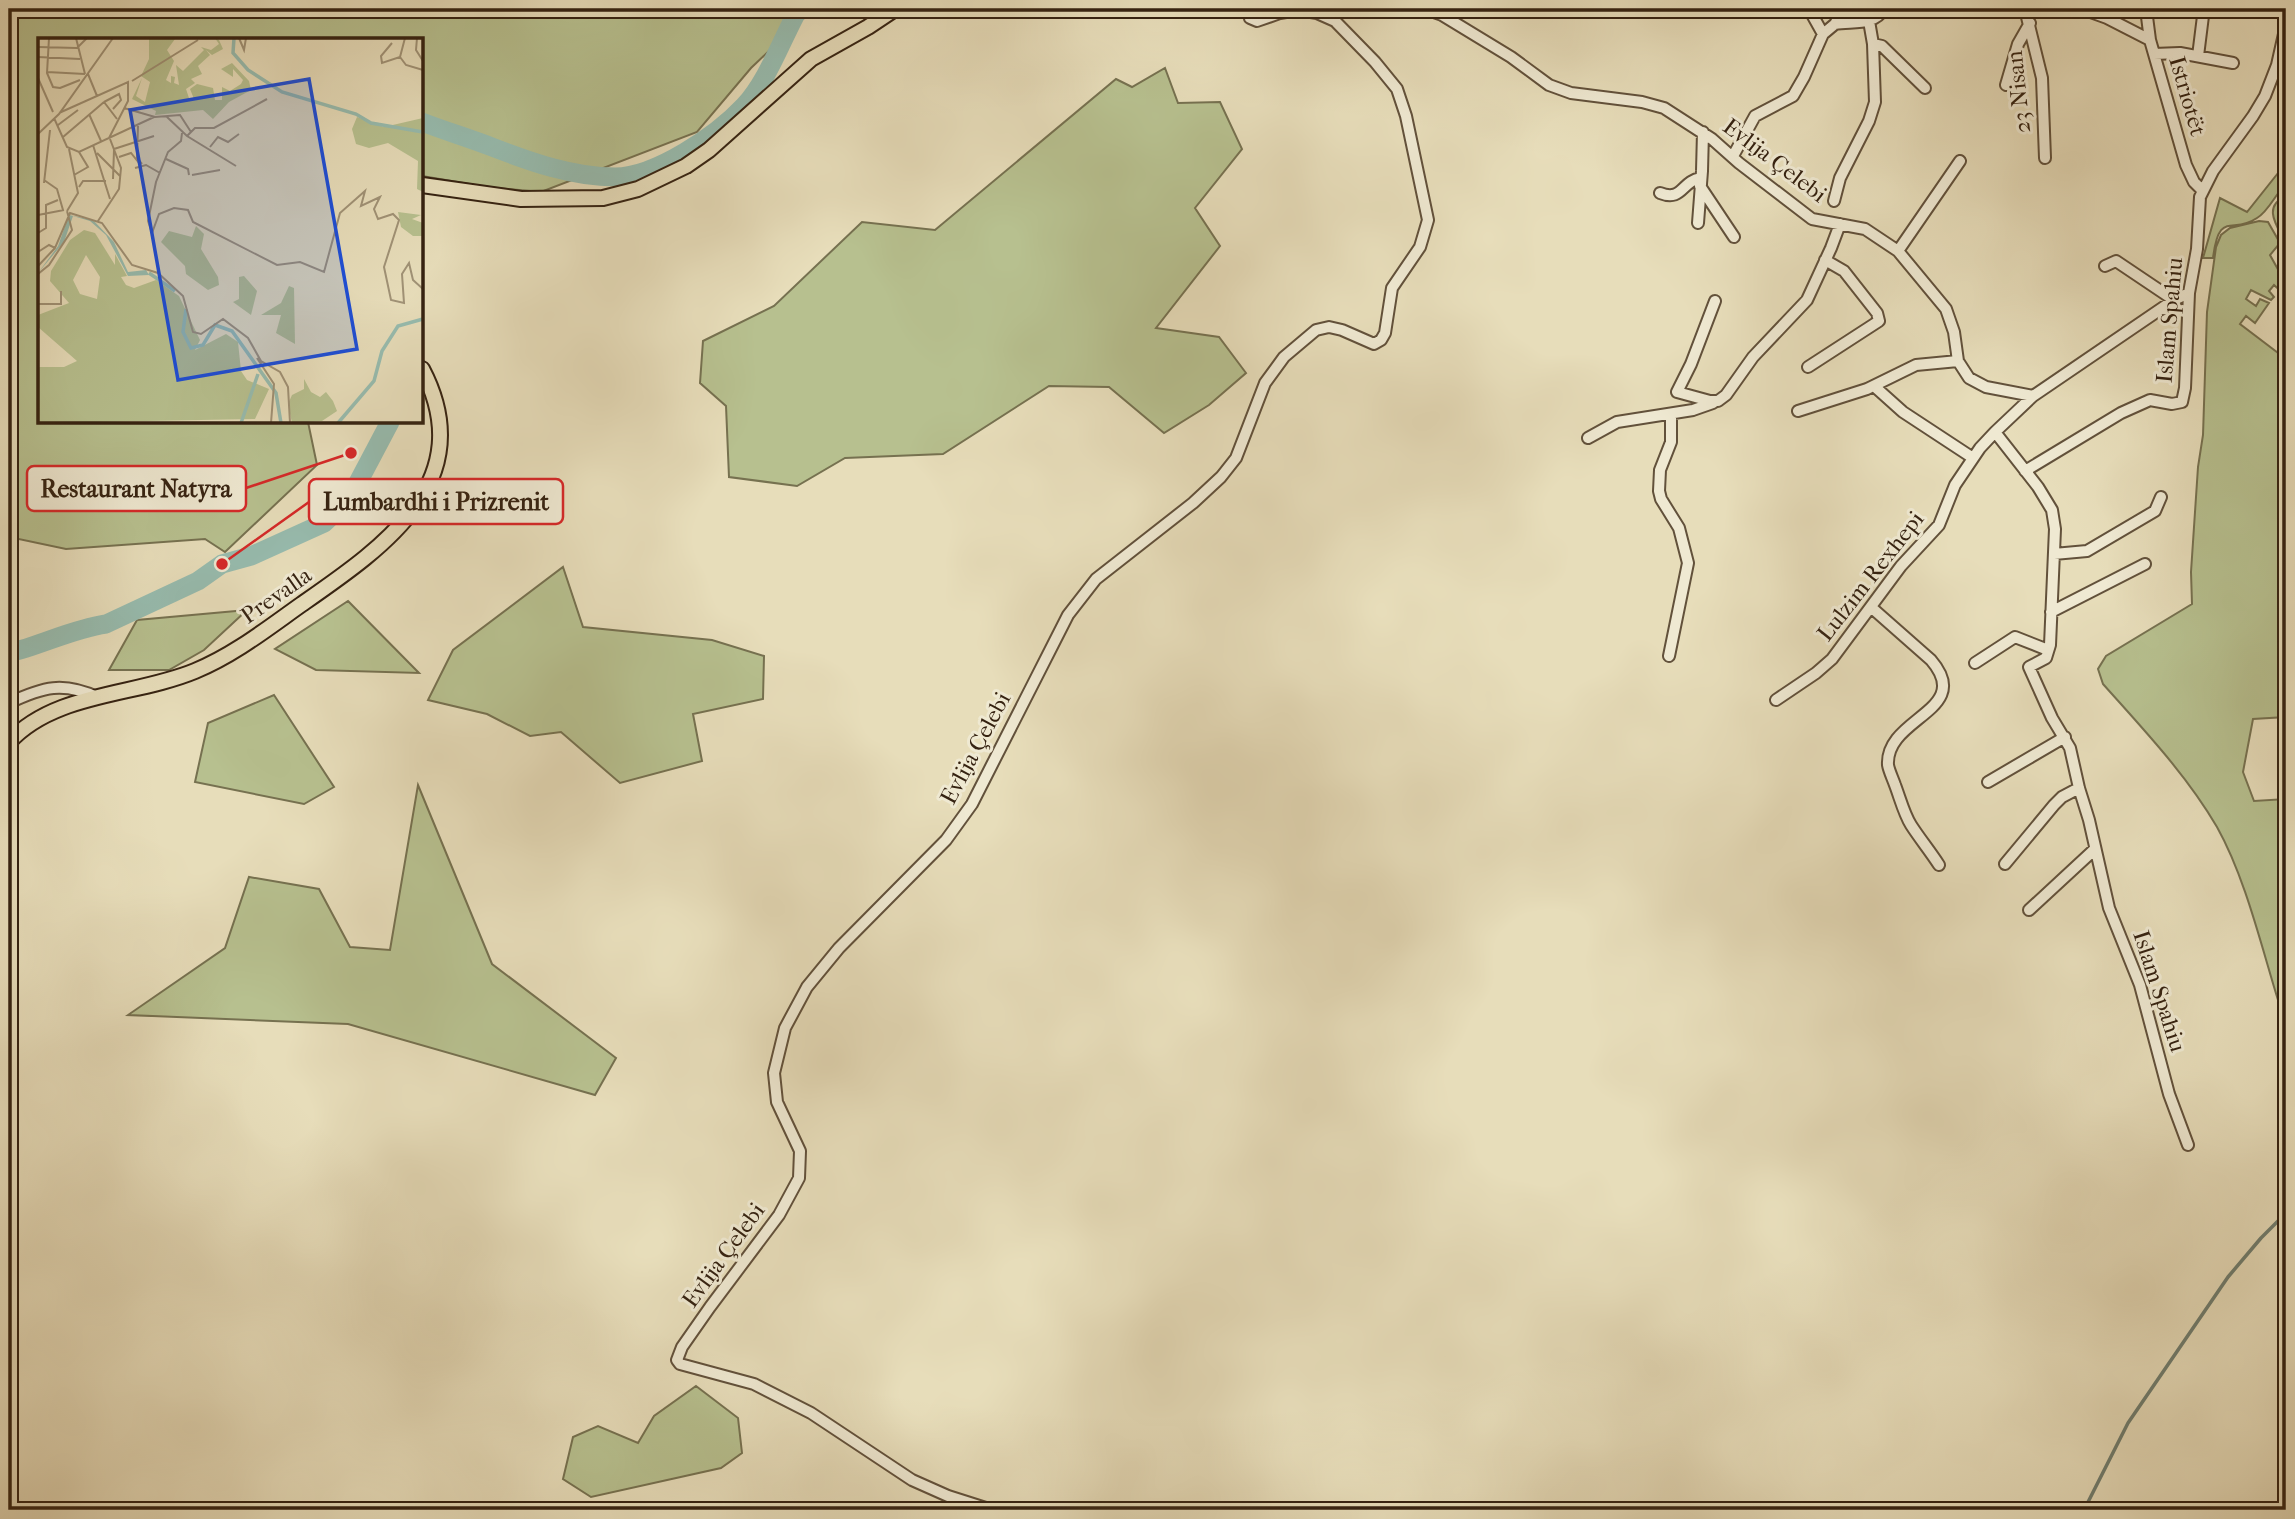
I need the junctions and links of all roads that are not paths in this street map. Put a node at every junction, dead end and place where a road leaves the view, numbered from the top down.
1 (895, 9) edge
2 (1251, 9) edge
3 (1425, 9) edge
4 (1809, 9) edge
5 (1843, 9) edge
6 (1884, 9) edge
7 (2025, 9) edge
8 (2082, 9) edge
9 (2146, 9) edge
10 (2209, 9) edge
11 (1869, 21) junction
12 (1835, 23) junction
13 (2030, 23) junction
14 (2286, 25) edge
15 (1823, 34) junction
16 (2150, 40) junction
17 (1873, 44) junction
18 (2154, 54) junction
19 (2198, 56) junction
20 (2233, 63) dead end
21 (2006, 85) dead end
22 (1925, 88) dead end
23 (1703, 132) junction
24 (1733, 156) junction
25 (2045, 158) dead end
26 (1960, 161) dead end
27 (1700, 182) junction
28 (424, 185) edge
29 (2203, 190) junction
30 (1660, 193) dead end
31 (1834, 201) dead end
32 (1698, 223) dead end
33 (1840, 224) junction
34 (1734, 237) dead end
35 (1898, 251) junction
36 (1825, 260) junction
37 (2105, 266) dead end
38 (2189, 293) junction
39 (2174, 300) junction
40 (1715, 301) dead end
41 (1958, 361) junction
42 (1808, 367) dead end
43 (424, 373) edge
44 (1874, 386) junction
45 (2033, 396) junction
46 (1718, 401) junction
47 (1798, 411) dead end
48 (1671, 414) junction
49 (1995, 432) junction
50 (1588, 438) dead end
51 (1973, 458) junction
52 (2025, 471) junction
53 (2161, 497) dead end
54 (2054, 554) junction
55 (2145, 564) dead end
56 (1872, 608) junction
57 (2051, 612) junction
58 (2048, 650) junction
59 (1669, 656) dead end
60 (1975, 663) dead end
61 (99, 698) junction
62 (1776, 700) dead end
63 (9, 703) edge
64 (2065, 737) junction
65 (9, 742) edge
66 (1988, 782) dead end
67 (2078, 789) junction
68 (2095, 849) junction
69 (2005, 864) dead end
70 (1939, 865) dead end
71 (2029, 910) dead end
72 (2189, 1145) dead end
73 (992, 1510) edge

1 - 28 main road
2 - 73 street, Evlija Çelebi
3 - 23 street, Evlija Çelebi
4 - 15 street
5 - 12 street
6 - 11 street
7 - 13 street, 23 Nisan
8 - 16 street
9 - 16 street, Istriotët
10 - 19 street
11 - 12 street
11 - 17 street
12 - 15 street
13 - 21 street, 23 Nisan
13 - 25 street, 23 Nisan
14 - 29 street
15 - 24 street
16 - 18 street, Istriotët
17 - 22 street
17 - 31 street
18 - 19 street
18 - 29 street, Istriotët
19 - 20 street
23 - 24 street, Evlija Çelebi
23 - 27 street, Evlija Çelebi
24 - 33 street, Evlija Çelebi
26 - 35 street
27 - 30 street
27 - 32 street, Evlija Çelebi
27 - 34 street
29 - 38 street, Islam Spahiu
33 - 35 street, Evlija Çelebi
33 - 36 street
35 - 41 street, Evlija Çelebi
36 - 42 street
36 - 46 street
37 - 39 street
38 - 39 street
38 - 52 street, Islam Spahiu
39 - 45 street
40 - 46 street
41 - 44 street
41 - 45 street
43 - 61 main road, Prevalla
44 - 47 street
44 - 51 street
45 - 49 street, Lulzim Rexhepi
46 - 48 street
48 - 50 street
48 - 59 street
49 - 51 street, Lulzim Rexhepi
49 - 52 street, Islam Spahiu
51 - 56 street, Lulzim Rexhepi
52 - 54 street, Islam Spahiu
53 - 54 street
54 - 57 street, Islam Spahiu
55 - 57 street
56 - 62 street, Lulzim Rexhepi
56 - 70 street
57 - 58 street, Islam Spahiu
58 - 60 street
58 - 64 street, Islam Spahiu
61 - 63 street
61 - 65 main road, Prevalla
64 - 66 street
64 - 67 street, Islam Spahiu
67 - 68 street, Islam Spahiu
67 - 69 street
68 - 71 street
68 - 72 street, Islam Spahiu

